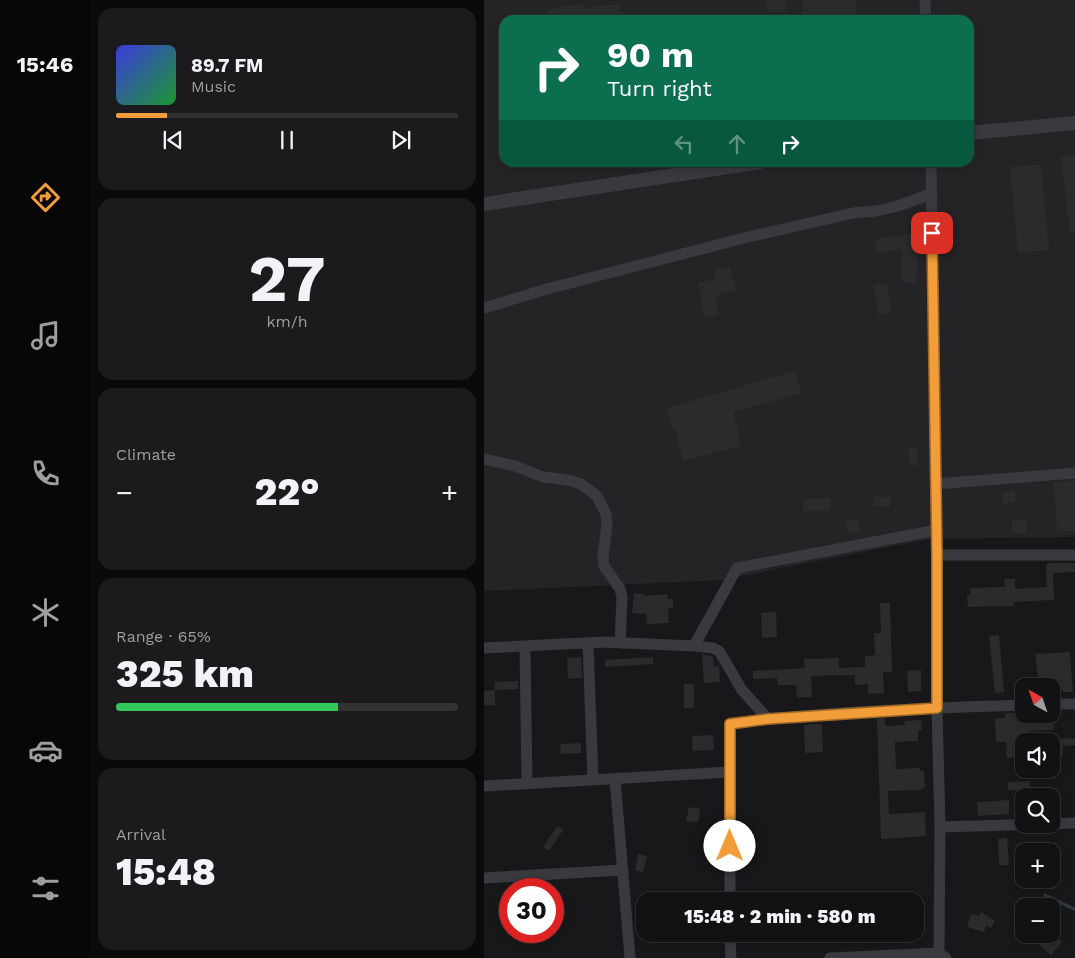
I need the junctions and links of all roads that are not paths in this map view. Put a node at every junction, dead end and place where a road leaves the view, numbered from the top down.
1 (925, 0) edge
2 (926, 15) edge
3 (1075, 123) edge
4 (974, 133) edge
5 (728, 167) edge
6 (931, 167) edge
7 (931, 194) junction
8 (484, 204) edge
9 (484, 308) edge
10 (484, 459) edge
11 (1075, 473) edge
12 (936, 484) junction
13 (936, 530) junction
14 (937, 555) junction
15 (1075, 555) edge
16 (588, 642) junction
17 (620, 643) junction
18 (525, 646) junction
19 (694, 646) junction
20 (484, 648) edge
21 (1060, 704) edge
22 (1075, 704) edge
23 (1015, 705) edge
24 (937, 708) junction
25 (768, 719) junction
26 (730, 772) junction
27 (615, 779) junction
28 (593, 780) junction
29 (527, 784) junction
30 (484, 786) edge
31 (1075, 824) edge
32 (940, 827) junction
33 (623, 870) junction
34 (484, 878) edge
35 (730, 892) edge
36 (730, 942) edge
37 (942, 955) edge
38 (630, 958) edge
39 (730, 958) edge
40 (830, 958) edge

1 - 2 street
3 - 4 street
5 - 8 street
6 - 7 street
7 - 9 street
7 - 12 street
10 - 17 street
11 - 12 street
12 - 13 street
13 - 14 street
13 - 19 street
14 - 15 street
14 - 24 street
16 - 17 street
16 - 18 street
16 - 28 street
17 - 19 street
18 - 20 street
18 - 29 street
19 - 25 street
21 - 22 street
23 - 24 street
24 - 25 street
24 - 32 street
25 - 26 street
26 - 27 street
26 - 35 street
27 - 28 street
27 - 33 street
28 - 29 street
29 - 30 street
31 - 32 street
32 - 37 street
33 - 34 street
33 - 38 street
36 - 39 street
37 - 40 street

